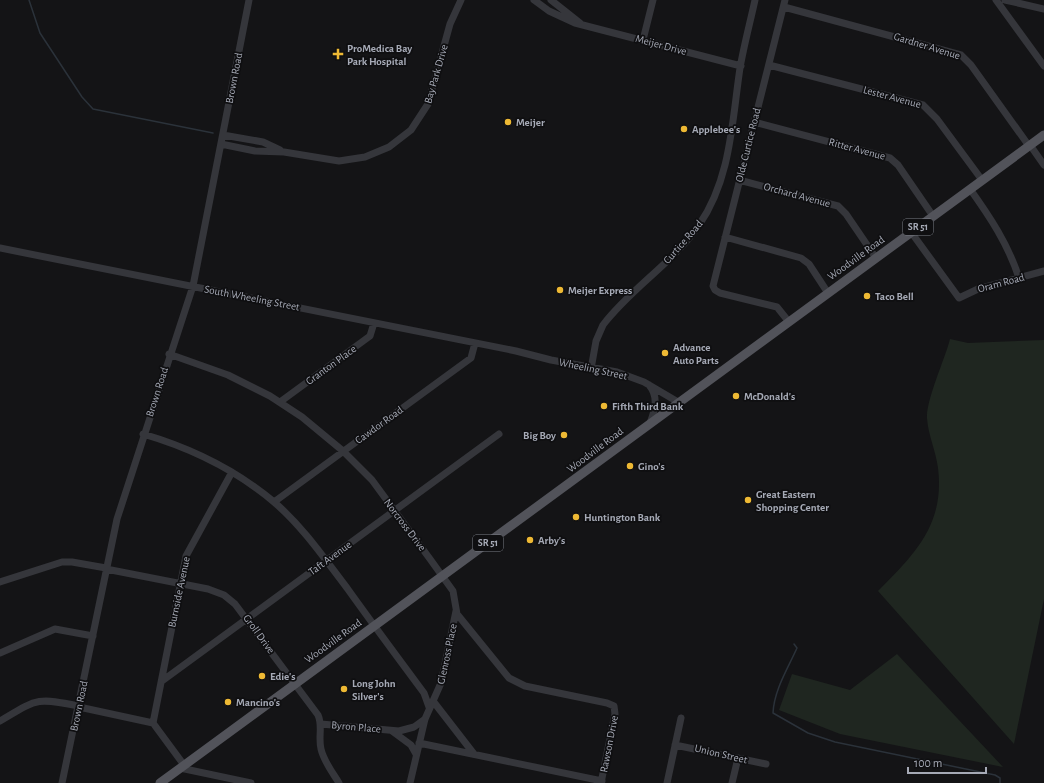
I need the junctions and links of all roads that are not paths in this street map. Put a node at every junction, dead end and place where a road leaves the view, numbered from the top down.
1 (249, 0) edge
2 (462, 0) edge
3 (534, 0) edge
4 (551, 0) edge
5 (653, 0) edge
6 (755, 0) edge
7 (996, 0) edge
8 (1005, 0) edge
9 (784, 4) edge
10 (1044, 9) edge
11 (581, 24) junction
12 (643, 40) junction
13 (769, 65) junction
14 (740, 66) junction
15 (1044, 66) edge
16 (754, 122) junction
17 (223, 134) junction
18 (1044, 135) edge
19 (221, 144) junction
20 (1029, 145) junction
21 (284, 152) junction
22 (1044, 165) edge
23 (739, 180) junction
24 (982, 180) junction
25 (970, 189) junction
26 (933, 216) junction
27 (911, 232) junction
28 (725, 236) junction
29 (0, 248) edge
30 (876, 258) junction
31 (1044, 271) edge
32 (1019, 278) junction
33 (193, 286) junction
34 (828, 293) junction
35 (789, 322) junction
36 (374, 323) junction
37 (475, 343) junction
38 (504, 348) joint
39 (169, 354) junction
40 (590, 369) junction
41 (648, 384) junction
42 (280, 402) junction
43 (678, 402) junction
44 (650, 423) junction
45 (143, 434) junction
46 (499, 434) dead end
47 (343, 451) junction
48 (232, 472) junction
49 (274, 502) junction
50 (394, 510) junction
51 (326, 560) junction
52 (106, 569) junction
53 (442, 576) junction
54 (0, 582) edge
55 (181, 584) junction
56 (456, 611) junction
57 (247, 619) junction
58 (374, 625) junction
59 (93, 636) junction
60 (0, 653) edge
61 (162, 681) junction
62 (295, 683) junction
63 (431, 704) junction
64 (614, 706) joint
65 (79, 707) junction
66 (682, 718) dead end
67 (425, 719) junction
68 (0, 721) edge
69 (153, 723) junction
70 (320, 724) junction
71 (392, 731) junction
72 (419, 743) junction
73 (675, 745) junction
74 (416, 754) junction
75 (474, 754) junction
76 (738, 758) junction
77 (766, 764) dead end
78 (182, 767) junction
79 (601, 782) edge
80 (62, 783) edge
81 (160, 783) edge
82 (251, 783) edge
83 (339, 783) edge
84 (410, 783) edge
85 (667, 783) edge
86 (732, 783) edge

1 - 17 street, Brown Road
2 - 21 street, Bay Park Drive
3 - 11 street, Meijer Drive
4 - 11 street, Meijer Drive
5 - 12 street
6 - 14 street, Curtice Road
7 - 15 street
8 - 10 street
9 - 13 street, Olde Curtice Road
9 - 20 street, Gardner Avenue
11 - 12 street, Meijer Drive
12 - 14 street, Meijer Drive
13 - 16 street, Olde Curtice Road
13 - 24 street, Lester Avenue
14 - 40 street, Curtice Road
16 - 23 street, Olde Curtice Road
16 - 26 street, Ritter Avenue
17 - 19 street, Brown Road
17 - 21 street, Bay Park Drive
18 - 20 main road, Woodville Road / SR 51
19 - 21 street, Bay Park Drive
19 - 33 street, Brown Road
20 - 22 street, Gardner Avenue
20 - 24 main road, Woodville Road / SR 51
23 - 28 street, Olde Curtice Road
23 - 30 street, Orchard Avenue
24 - 25 main road, Woodville Road / SR 51
25 - 26 main road, Woodville Road / SR 51
25 - 32 street
26 - 27 main road, Woodville Road / SR 51
27 - 30 main road, Woodville Road / SR 51
27 - 32 street, Oram Road
28 - 34 street
28 - 35 street, Olde Curtice Road
29 - 33 street, South Wheeling Street
30 - 34 main road, Woodville Road / SR 51
31 - 32 street, Oram Road
33 - 36 street, South Wheeling Street
33 - 39 street, Brown Road
34 - 35 main road, Woodville Road / SR 51
35 - 43 main road, Woodville Road / SR 51
36 - 37 street, South Wheeling Street
36 - 42 street, Granton Place
37 - 38 street, South Wheeling Street
37 - 47 street, Cawdor Road
38 - 40 street, Wheeling Street
39 - 42 street, Norcross Drive
39 - 45 street, Brown Road
40 - 41 street, Wheeling Street
41 - 43 street, Wheeling Street
41 - 44 street
42 - 47 street, Norcross Drive
43 - 44 main road, Woodville Road / SR 51
44 - 53 main road, Woodville Road / SR 51
45 - 48 street
45 - 52 street, Brown Road
46 - 50 street, Taft Avenue
47 - 49 street, Cawdor Road
47 - 50 street, Norcross Drive
48 - 49 street
48 - 55 street, Burnside Avenue
49 - 51 street
50 - 51 street, Taft Avenue
50 - 53 street, Norcross Drive
51 - 57 street, Taft Avenue
51 - 58 street
52 - 54 street, Groll Drive
52 - 55 street, Groll Drive
52 - 59 street, Brown Road
53 - 56 street, Norcross Drive
53 - 58 main road, Woodville Road / SR 51
55 - 57 street, Groll Drive
55 - 61 street, Burnside Avenue
56 - 63 street, Glenross Place
56 - 64 street, Norcross Drive
57 - 61 street, Taft Avenue
57 - 62 street, Groll Drive
58 - 62 main road, Woodville Road / SR 51
58 - 63 street
59 - 60 street
59 - 65 street, Brown Road
61 - 69 street, Burnside Avenue
62 - 70 street, Groll Drive
62 - 78 main road, Woodville Road / SR 51
63 - 67 street, Glenross Place
63 - 75 street
64 - 79 street, Rawson Drive
65 - 68 street
65 - 69 street
65 - 80 street, Brown Road
66 - 73 street
67 - 71 street, Byron Place
67 - 72 street, Glenross Place
69 - 78 street
70 - 71 street, Byron Place
70 - 83 street, Groll Drive
71 - 74 street, Byron Place
72 - 74 street, Glenross Place
72 - 75 street
73 - 76 street, Union Street
73 - 85 street
74 - 84 street, Glenross Place
75 - 79 street
76 - 77 street, Union Street
76 - 86 street
78 - 81 main road, Woodville Road / SR 51
78 - 82 street

